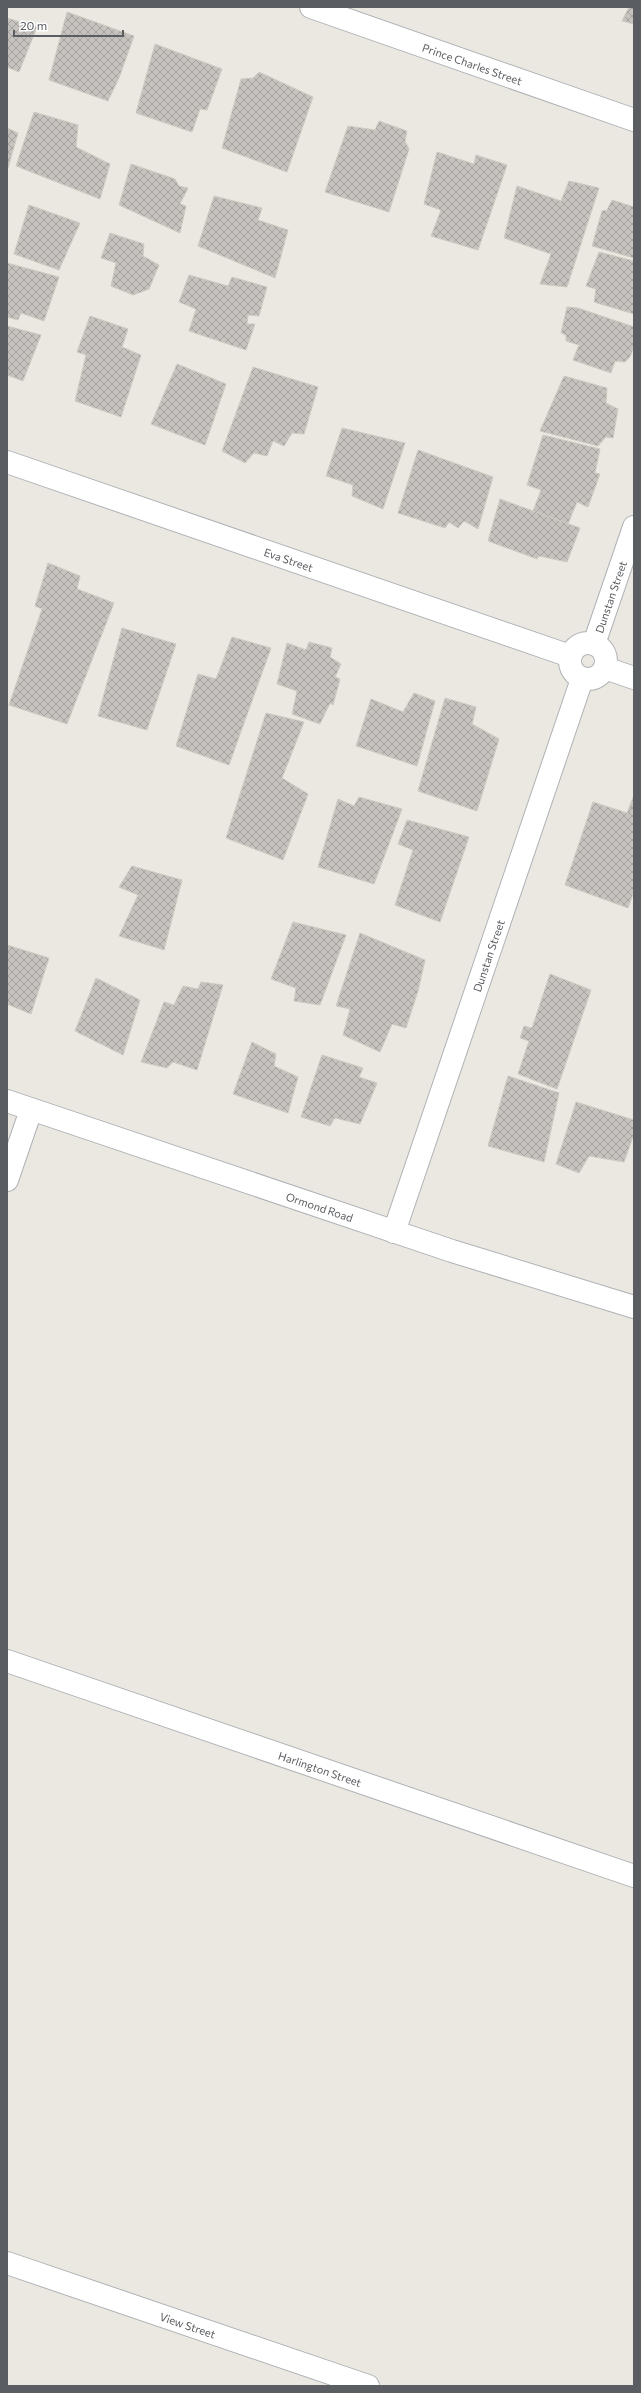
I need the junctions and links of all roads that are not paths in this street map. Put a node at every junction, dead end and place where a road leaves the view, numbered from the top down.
1 (310, 7) edge
2 (634, 120) edge
3 (7, 462) edge
4 (634, 527) edge
5 (594, 644) junction
6 (570, 656) junction
7 (605, 668) junction
8 (634, 678) edge
9 (582, 679) junction
10 (7, 1101) edge
11 (31, 1110) junction
12 (7, 1180) edge
13 (394, 1232) junction
14 (634, 1307) edge
15 (7, 1662) edge
16 (634, 1876) edge
17 (7, 2263) edge
18 (356, 2384) edge

1 - 2 street, Prince Charles Street
3 - 6 street, Eva Street
4 - 5 street, Dunstan Street
5 - 6 street
5 - 7 street
6 - 9 street
7 - 8 street
7 - 9 street
9 - 13 street, Dunstan Street
10 - 11 street, Ormond Road
11 - 12 street
11 - 13 street, Ormond Road
13 - 14 street, Ormond Road
15 - 16 street, Harlington Street
17 - 18 street, View Street

